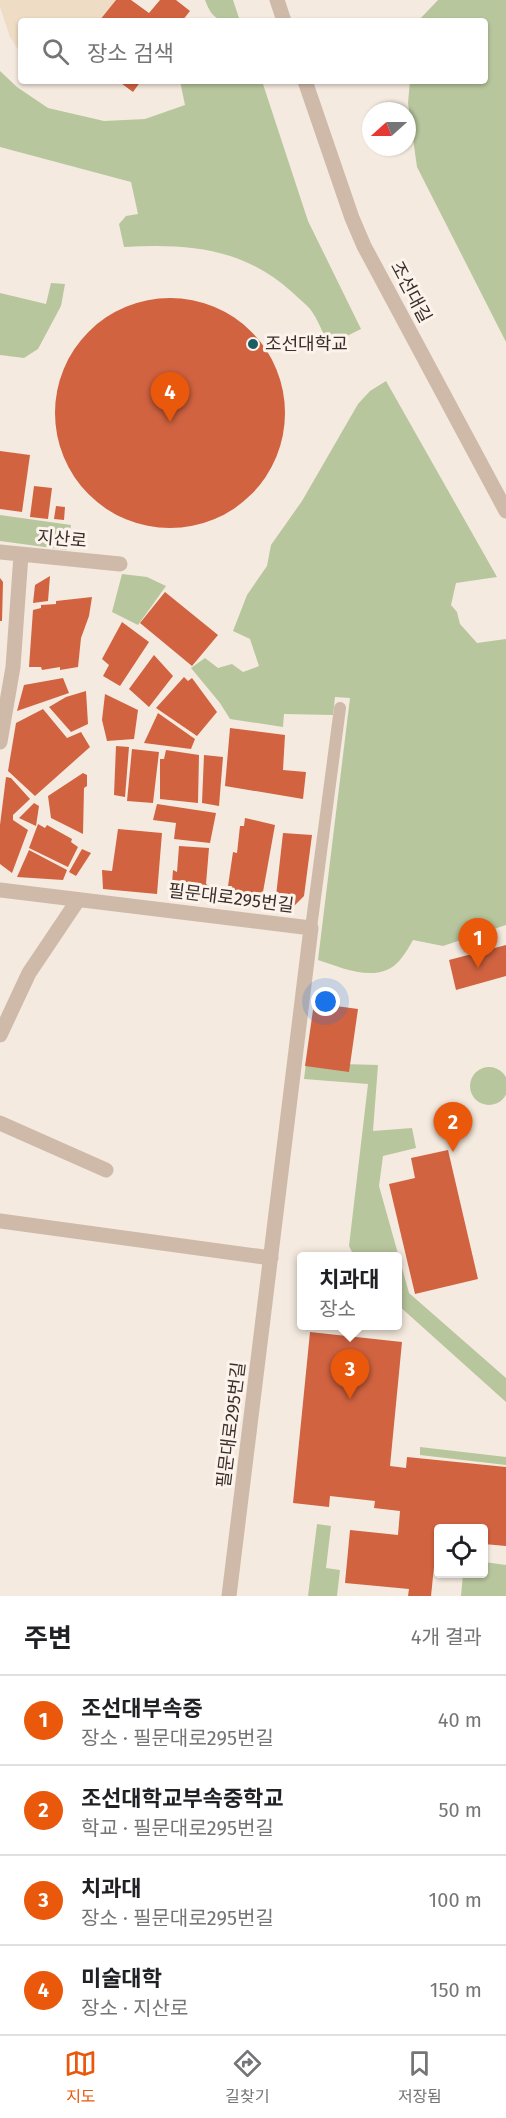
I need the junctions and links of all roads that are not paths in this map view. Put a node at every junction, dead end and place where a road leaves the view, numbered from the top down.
1 (277, 0) edge
2 (283, 18) edge
3 (306, 84) edge
4 (506, 511) edge
5 (0, 552) edge
6 (21, 555) junction
7 (120, 564) dead end
8 (7, 666) edge
9 (340, 708) dead end
10 (0, 742) edge
11 (0, 890) edge
12 (78, 900) junction
13 (311, 928) junction
14 (0, 1035) edge
15 (0, 1123) edge
16 (106, 1170) dead end
17 (0, 1221) edge
18 (271, 1258) junction
19 (229, 1596) edge

1 - 2 street
3 - 4 street, 조선대길
5 - 6 street, 지산로
6 - 7 street, 지산로
6 - 8 street
8 - 10 street
9 - 13 lane
11 - 12 street, 필문대로295번길
12 - 13 street, 필문대로295번길
12 - 14 street
13 - 18 street, 필문대로295번길
15 - 16 street
17 - 18 street
18 - 19 street, 필문대로295번길

